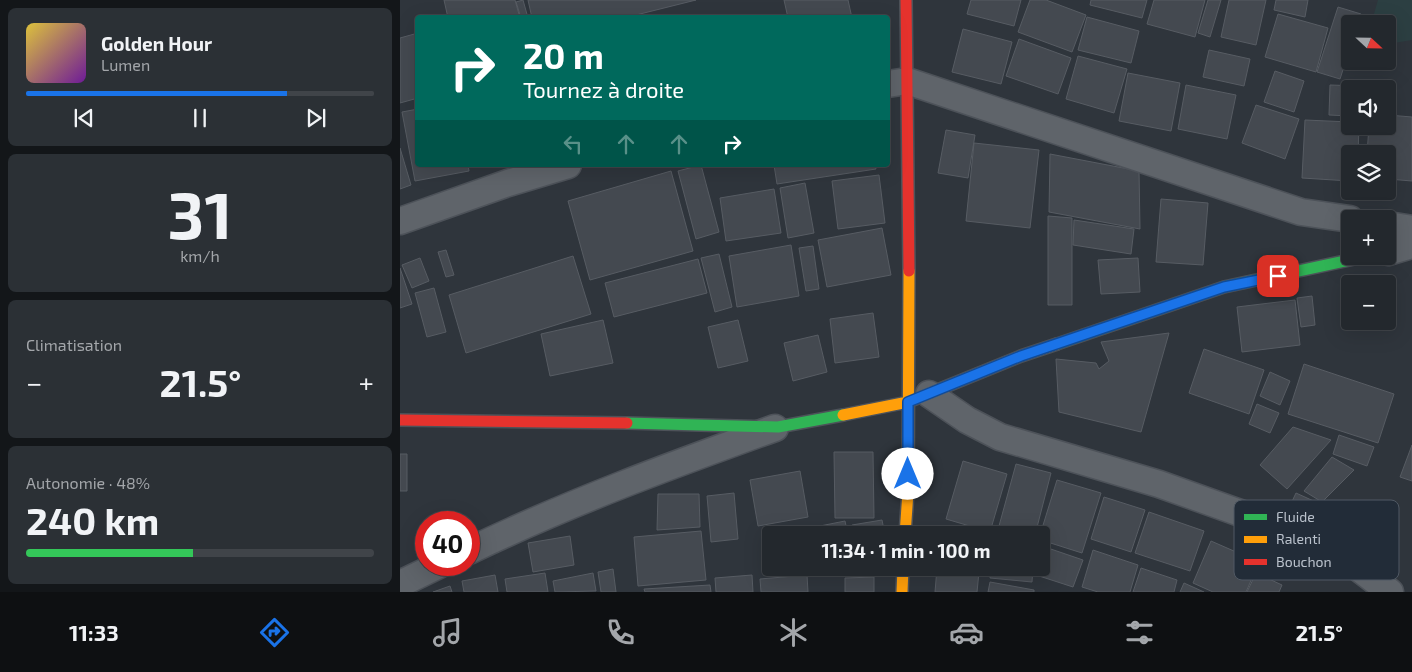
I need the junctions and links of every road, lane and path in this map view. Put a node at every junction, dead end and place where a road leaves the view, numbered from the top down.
1 (906, 0) edge
2 (897, 82) edge
3 (561, 167) edge
4 (1341, 218) edge
5 (400, 220) edge
6 (1396, 226) edge
7 (1412, 229) edge
8 (1412, 245) edge
9 (1396, 250) edge
10 (1341, 262) edge
11 (919, 398) junction
12 (400, 420) edge
13 (778, 427) junction
14 (1234, 511) edge
15 (906, 526) edge
16 (480, 545) edge
17 (416, 576) edge
18 (903, 576) edge
19 (1374, 580) edge
20 (400, 584) edge
21 (902, 592) edge
22 (1390, 592) edge

1 - 2 street
2 - 4 street
2 - 11 street
3 - 5 street
6 - 7 street
8 - 9 street
10 - 11 street
11 - 13 street
11 - 14 street
11 - 15 street
12 - 13 street
13 - 16 street
17 - 20 street
18 - 21 street
19 - 22 street

